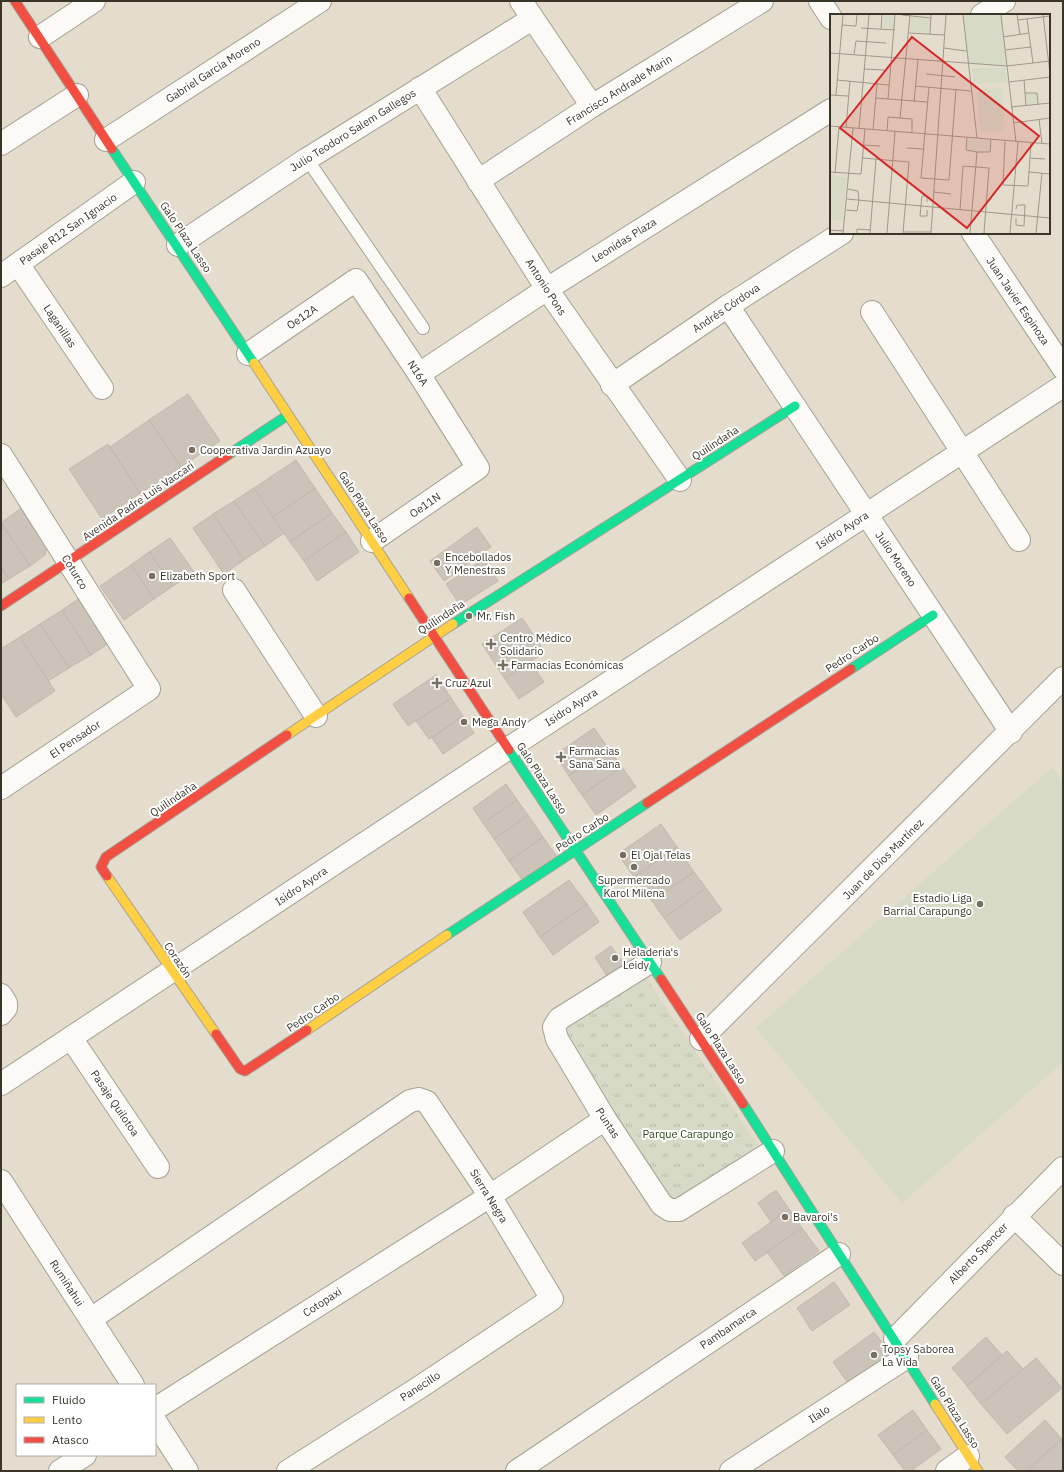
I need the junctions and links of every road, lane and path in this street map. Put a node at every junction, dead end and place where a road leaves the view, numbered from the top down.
1 (15, 1) edge
2 (94, 1) edge
3 (320, 1) edge
4 (521, 1) edge
5 (762, 1) edge
6 (820, 1) edge
7 (1004, 1) edge
8 (984, 14) edge
9 (830, 16) edge
10 (532, 19) junction
11 (40, 37) junction
12 (420, 88) junction
13 (76, 95) junction
14 (592, 106) junction
15 (830, 111) edge
16 (106, 140) junction
17 (1, 144) edge
18 (306, 159) junction
19 (478, 181) junction
20 (134, 182) junction
21 (840, 234) edge
22 (974, 234) edge
23 (178, 245) junction
24 (9, 270) edge
25 (356, 280) joint
26 (547, 288) junction
27 (728, 306) junction
28 (872, 312) dead end
29 (423, 328) dead end
30 (248, 354) junction
31 (1063, 368) edge
32 (419, 374) junction
33 (612, 385) junction
34 (1063, 386) edge
35 (102, 388) dead end
36 (795, 406) junction
37 (288, 415) junction
38 (962, 453) junction
39 (1, 455) edge
40 (478, 468) joint
41 (680, 480) junction
42 (866, 514) junction
43 (1019, 540) dead end
44 (372, 541) junction
45 (69, 561) junction
46 (234, 590) dead end
47 (1, 606) edge
48 (933, 614) junction
49 (434, 636) junction
50 (1063, 678) edge
51 (149, 689) joint
52 (316, 716) junction
53 (1011, 732) junction
54 (509, 748) junction
55 (1, 788) edge
56 (575, 850) junction
57 (106, 857) joint
58 (650, 962) junction
59 (172, 972) junction
60 (1, 995) edge
61 (1, 1014) edge
62 (72, 1038) junction
63 (701, 1039) junction
64 (245, 1071) joint
65 (1, 1084) edge
66 (605, 1119) junction
67 (773, 1151) junction
68 (158, 1167) dead end
69 (1063, 1168) edge
70 (1, 1181) edge
71 (490, 1196) junction
72 (1014, 1216) junction
73 (839, 1254) junction
74 (1063, 1264) edge
75 (552, 1299) joint
76 (91, 1319) junction
77 (895, 1339) junction
78 (907, 1357) junction
79 (131, 1384) edge
80 (156, 1408) edge
81 (156, 1423) edge
82 (83, 1456) edge
83 (973, 1464) edge
84 (60, 1471) edge
85 (188, 1471) edge
86 (288, 1471) edge
87 (517, 1471) edge
88 (731, 1471) edge
89 (947, 1471) edge

1 - 11 street, Galo Plaza Lasso
2 - 11 street
3 - 16 street, Gabriel García Moreno
4 - 10 street
5 - 14 street, Francisco Andrade Marin
6 - 9 street
7 - 8 street
10 - 12 street, Julio Teodoro Salem Gallegos
10 - 14 street
11 - 13 street, Galo Plaza Lasso
12 - 18 street, Julio Teodoro Salem Gallegos
12 - 19 street, Antonio Pons
13 - 16 street, Galo Plaza Lasso
13 - 17 street
14 - 19 street, Francisco Andrade Marin
15 - 26 street, Leonidas Plaza
16 - 20 street, Galo Plaza Lasso
18 - 23 street, Julio Teodoro Salem Gallegos
18 - 29 lane
19 - 26 street, Antonio Pons
20 - 23 street, Galo Plaza Lasso
20 - 24 street, Pasaje R12 San Ignacio
21 - 27 street, Andrés Córdova
22 - 31 street, Juan Javier Espinoza
23 - 30 street, Galo Plaza Lasso
24 - 35 street, Laganillas
25 - 30 street, Oe12A
25 - 32 street, N16A
26 - 32 street, Leonidas Plaza
26 - 33 street, Antonio Pons
27 - 33 street, Andrés Córdova
27 - 36 street, Julio Moreno
28 - 38 street
30 - 37 street, Galo Plaza Lasso
32 - 40 street, N16A
33 - 41 street, Antonio Pons
34 - 38 street, Isidro Ayora
36 - 41 street, Quilindaña
36 - 42 street, Julio Moreno
37 - 44 street, Galo Plaza Lasso
37 - 45 street, Avenida Padre Luis Vaccari
38 - 42 street, Isidro Ayora
38 - 43 street
39 - 45 street, Coturco
40 - 44 street, Oe11N
41 - 49 street, Quilindaña
42 - 48 street, Julio Moreno
42 - 54 street, Isidro Ayora
44 - 49 street, Galo Plaza Lasso
45 - 47 street, Avenida Padre Luis Vaccari
45 - 51 street, Coturco
46 - 52 street
48 - 53 street, Julio Moreno
48 - 56 street, Pedro Carbo
49 - 52 street, Quilindaña
49 - 54 street, Galo Plaza Lasso
50 - 53 street, Juan de Dios Martínez
51 - 55 street, El Pensador
52 - 57 street, Quilindaña
53 - 63 street, Juan de Dios Martínez
54 - 56 street, Galo Plaza Lasso
54 - 59 street, Isidro Ayora
56 - 58 street, Galo Plaza Lasso
56 - 64 street, Pedro Carbo
57 - 59 street, Corazón
58 - 63 street, Galo Plaza Lasso
58 - 66 street, Puntas
59 - 62 street, Isidro Ayora
59 - 64 street, Corazón
60 - 61 street
62 - 65 street, Isidro Ayora
62 - 68 street, Pasaje Quilotoa
63 - 67 street, Galo Plaza Lasso
66 - 67 street, Puntas
66 - 71 street, Cotopaxi
67 - 73 street, Galo Plaza Lasso
69 - 72 street, Alberto Spencer
70 - 76 street, Rumiñahui
71 - 75 street, Sierra Negra
71 - 76 street, Sierra Negra
71 - 80 street, Cotopaxi
72 - 74 street
72 - 77 street, Alberto Spencer
73 - 77 street, Galo Plaza Lasso
73 - 87 street, Pambamarca
75 - 86 street, Panecillo
76 - 79 street, Rumiñahui
77 - 78 street, Galo Plaza Lasso
78 - 83 street, Galo Plaza Lasso
78 - 88 street, Ilalo
81 - 85 street
82 - 84 street
83 - 89 street

